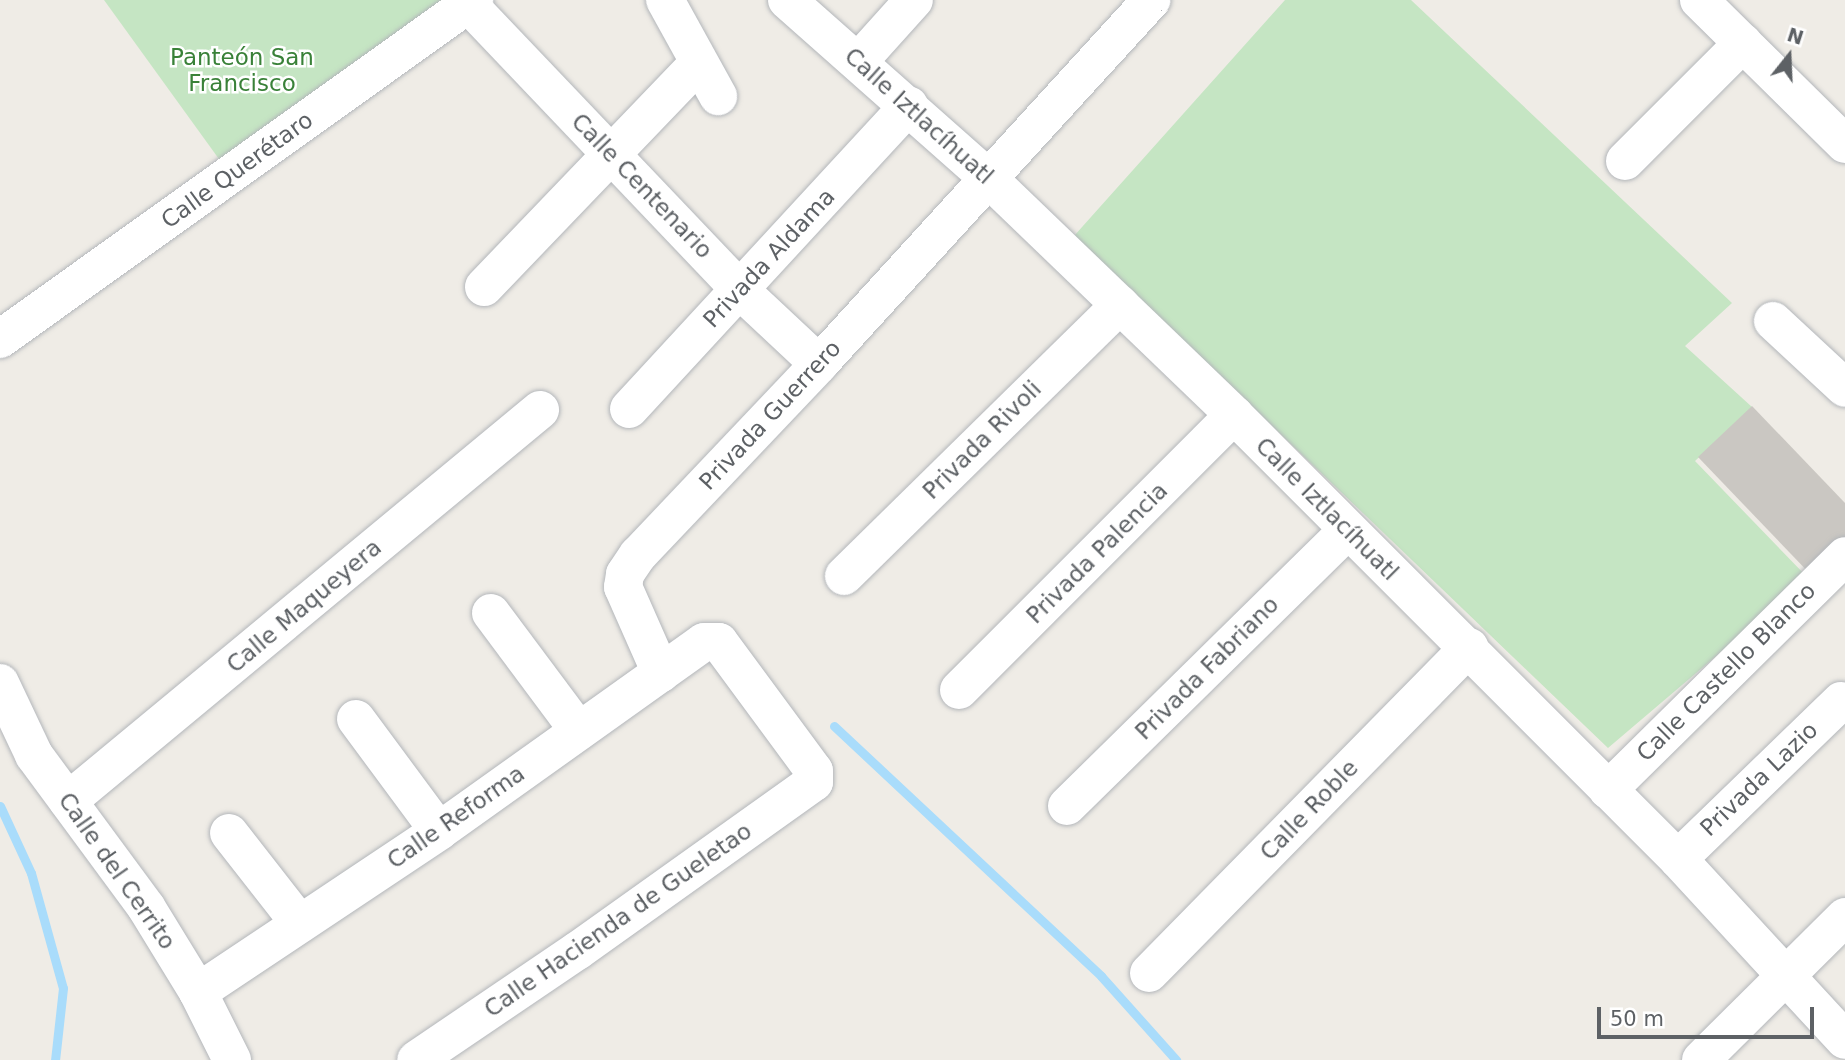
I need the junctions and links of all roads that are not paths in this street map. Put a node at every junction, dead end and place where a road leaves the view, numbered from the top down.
1 (664, 0) edge
2 (787, 0) edge
3 (914, 0) edge
4 (1151, 0) edge
5 (1699, 0) edge
6 (471, 2) edge
7 (1743, 43) junction
8 (859, 61) junction
9 (909, 106) junction
10 (1845, 144) edge
11 (610, 153) junction
12 (1625, 161) dead end
13 (989, 178) junction
14 (484, 287) dead end
15 (740, 290) junction
16 (1121, 305) junction
17 (1773, 321) dead end
18 (0, 340) edge
19 (819, 364) junction
20 (1845, 388) edge
21 (629, 409) dead end
22 (540, 410) dead end
23 (1234, 415) junction
24 (1347, 531) junction
25 (1845, 556) edge
26 (844, 576) dead end
27 (491, 613) dead end
28 (1469, 647) junction
29 (661, 673) junction
30 (0, 683) edge
31 (959, 690) dead end
32 (1841, 701) dead end
33 (356, 719) dead end
34 (579, 731) junction
35 (816, 778) joint
36 (1608, 789) junction
37 (68, 801) junction
38 (1068, 806) dead end
39 (439, 831) junction
40 (229, 833) dead end
41 (1678, 859) junction
42 (1845, 917) edge
43 (300, 924) junction
44 (1149, 973) dead end
45 (1788, 976) junction
46 (198, 992) junction
47 (1845, 1040) edge
48 (232, 1060) edge
49 (416, 1060) edge
50 (1701, 1060) edge

1 - 11 street
2 - 8 street, Calle Iztlacíhuatl
3 - 8 street
4 - 13 street, Privada Guerrero
5 - 7 street
6 - 11 street, Calle Centenario
6 - 18 street, Calle Querétaro
7 - 10 street
7 - 12 street
8 - 9 street, Calle Iztlacíhuatl
9 - 13 street, Calle Iztlacíhuatl
9 - 15 street, Privada Aldama
11 - 14 street
11 - 15 street, Calle Centenario
13 - 16 street, Calle Iztlacíhuatl
13 - 19 street, Privada Guerrero
15 - 19 street, Calle Centenario
15 - 21 street, Privada Aldama
16 - 23 street, Calle Iztlacíhuatl
16 - 26 street, Privada Rivoli
17 - 20 street
19 - 29 street, Privada Guerrero
22 - 37 street, Calle Maqueyera
23 - 24 street, Calle Iztlacíhuatl
23 - 31 street, Privada Palencia
24 - 28 street, Calle Iztlacíhuatl
24 - 38 street, Privada Fabriano
25 - 36 street, Calle Castello Blanco
27 - 34 street
28 - 36 street, Calle Iztlacíhuatl
28 - 44 street, Calle Roble
29 - 34 street, Calle Reforma
29 - 35 street, Calle Reforma
30 - 37 street, Calle del Cerrito
32 - 41 street, Privada Lazio
33 - 39 street
34 - 39 street, Calle Reforma
35 - 49 street, Calle Hacienda de Gueletao
36 - 41 street, Calle Iztlacíhuatl
37 - 46 street, Calle del Cerrito
39 - 43 street, Calle Reforma
40 - 43 street
41 - 45 street, Calle Iztlacíhuatl
42 - 45 street
43 - 46 street, Calle Reforma
45 - 47 street, Calle Iztlacíhuatl
45 - 50 street
46 - 48 street, Calle del Cerrito

